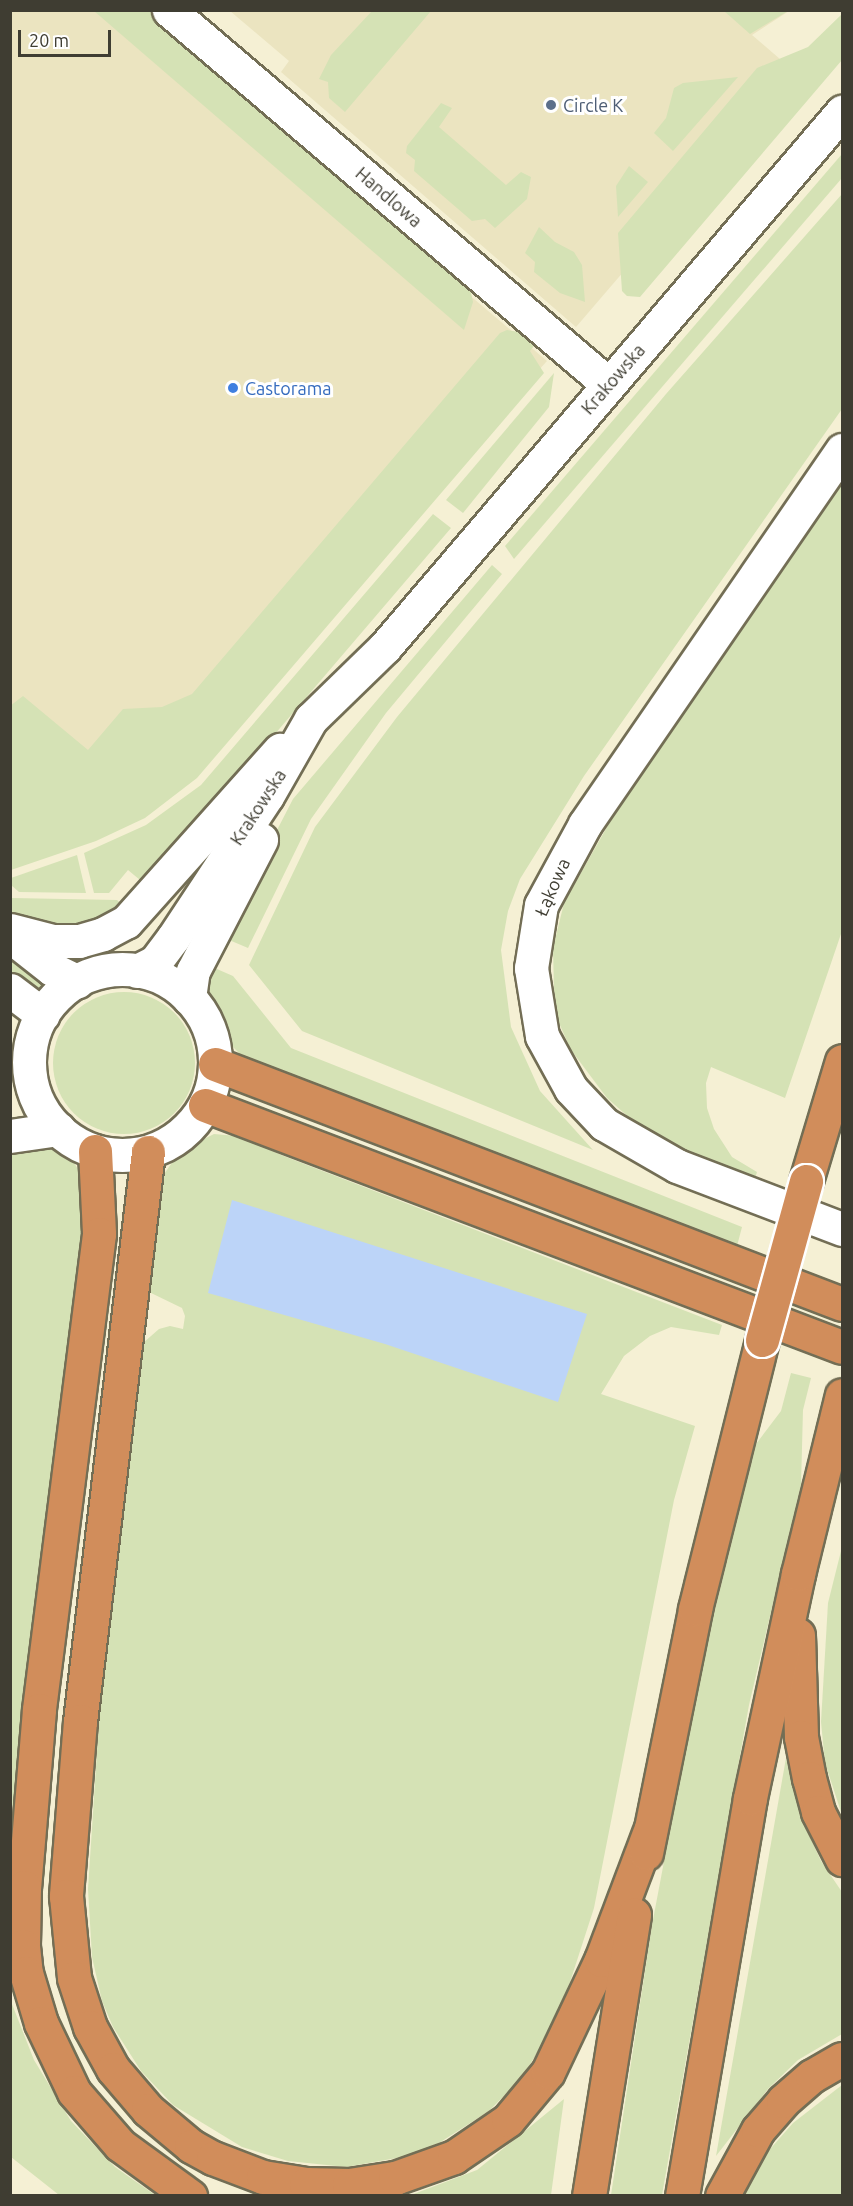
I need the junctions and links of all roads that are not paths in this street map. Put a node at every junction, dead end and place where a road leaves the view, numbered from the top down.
1 (169, 10) edge
2 (843, 112) edge
3 (608, 384) junction
4 (843, 450) edge
5 (385, 647) junction
6 (311, 719) junction
7 (10, 930) edge
8 (10, 936) edge
9 (138, 971) junction
10 (77, 981) junction
11 (10, 990) edge
12 (189, 998) junction
13 (43, 1015) junction
14 (843, 1061) edge
15 (29, 1062) junction
16 (215, 1064) junction
17 (10, 1092) edge
18 (205, 1106) junction
19 (58, 1129) junction
20 (10, 1136) edge
21 (95, 1151) junction
22 (148, 1152) junction
23 (843, 1229) edge
24 (843, 1304) edge
25 (843, 1347) edge
26 (843, 1395) edge
27 (798, 1574) junction
28 (650, 1830) junction
29 (843, 1859) edge
30 (843, 2059) edge
31 (190, 2196) edge
32 (589, 2196) edge
33 (682, 2196) edge
34 (722, 2196) edge

1 - 3 street, Handlowa
2 - 3 street, Krakowska
3 - 5 street, Krakowska
4 - 23 street, Łąkowa
5 - 6 street, Krakowska
5 - 12 street, Krakowska
6 - 7 street
6 - 9 street, Krakowska
8 - 10 street
9 - 10 street
9 - 12 street
10 - 13 street
11 - 13 street
12 - 16 street
13 - 15 street
14 - 28 highway, bridge
15 - 17 street
15 - 19 street
16 - 18 street
16 - 24 highway
18 - 22 street
18 - 25 highway
19 - 20 street
19 - 21 street
21 - 22 street
21 - 31 highway
22 - 28 highway
26 - 27 highway
27 - 29 highway
27 - 33 highway
28 - 32 highway
30 - 34 highway

